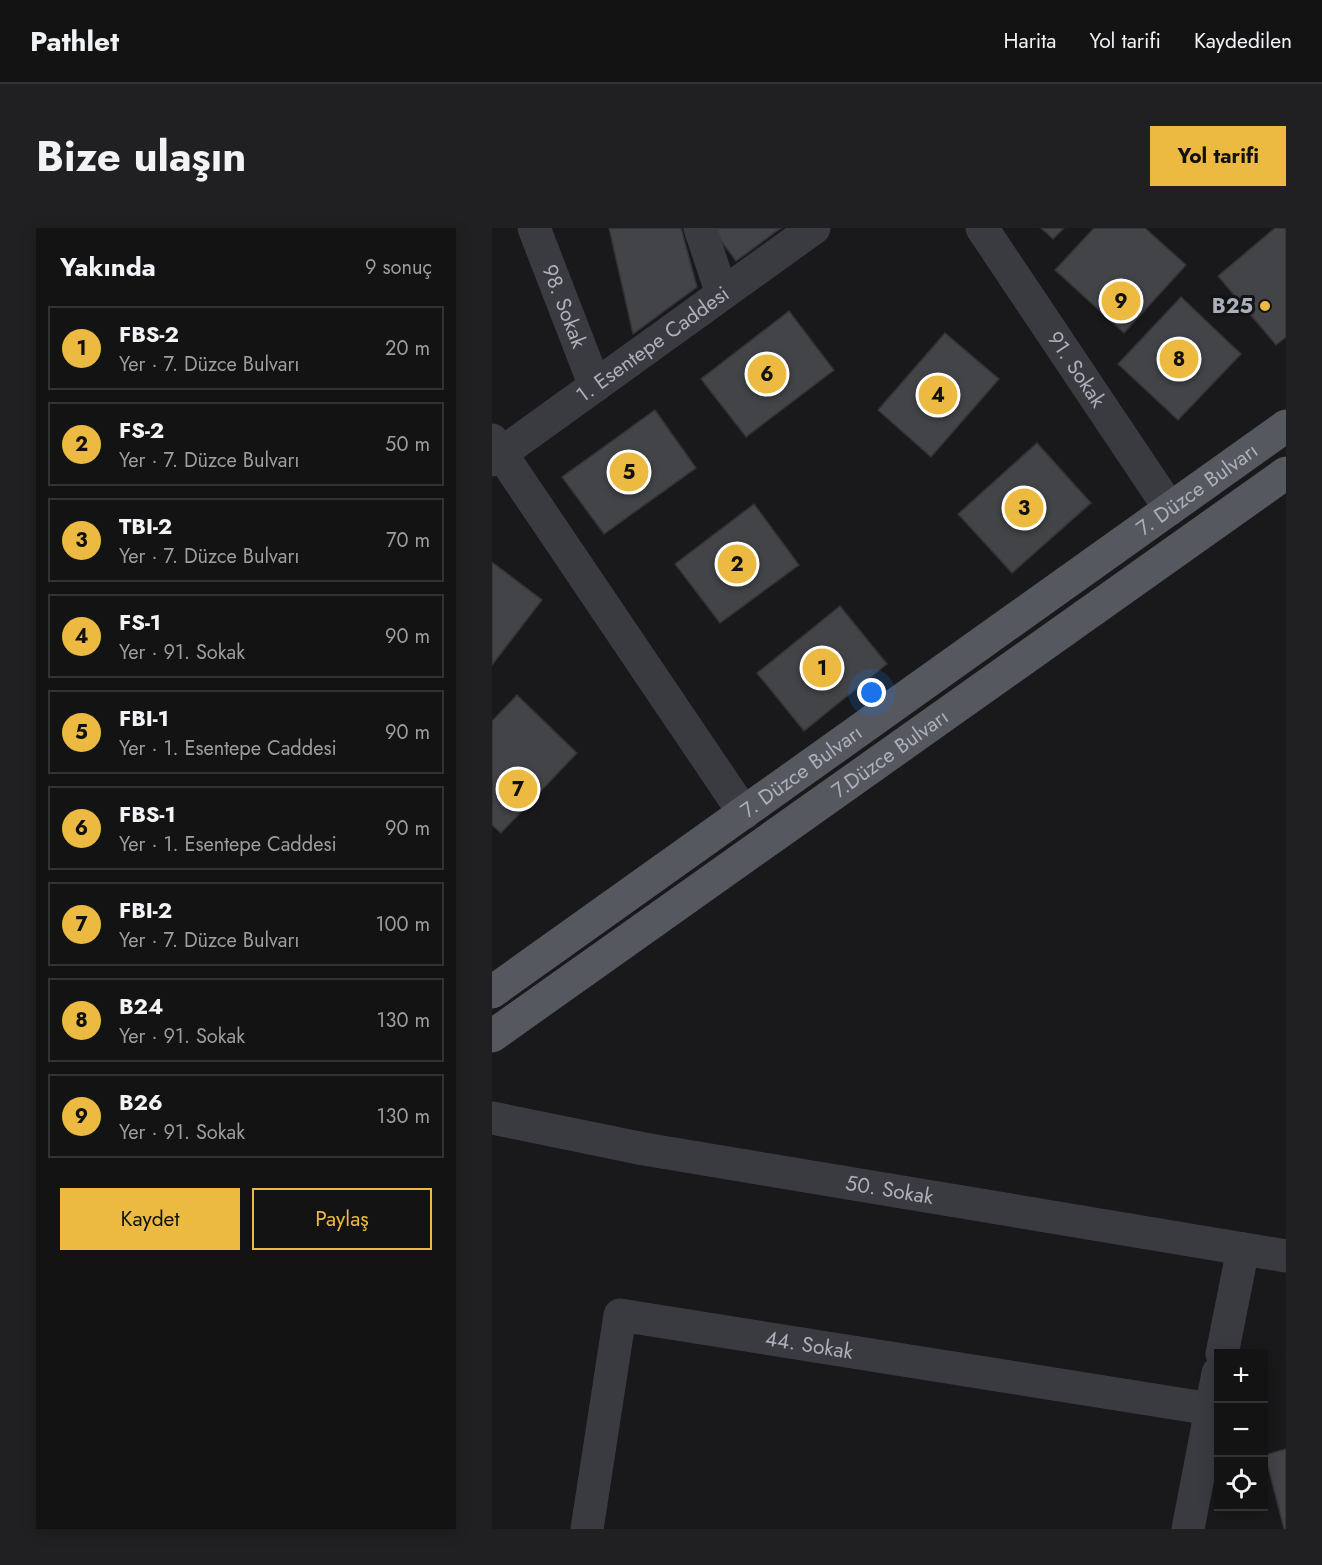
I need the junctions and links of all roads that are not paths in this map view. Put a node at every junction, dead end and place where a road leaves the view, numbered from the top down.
1 (534, 228) edge
2 (700, 228) edge
3 (814, 228) edge
4 (982, 228) edge
5 (722, 294) junction
6 (594, 386) junction
7 (1286, 426) edge
8 (495, 451) edge
9 (1286, 473) edge
10 (1170, 509) junction
11 (744, 813) junction
12 (492, 992) edge
13 (492, 1036) edge
14 (492, 1118) edge
15 (1243, 1249) junction
16 (1286, 1256) edge
17 (1223, 1349) edge
18 (1214, 1394) edge
19 (1211, 1409) junction
20 (587, 1529) edge
21 (1188, 1529) edge

1 - 6 street, 98. Sokak
2 - 5 street
3 - 5 street, 1. Esentepe Caddesi
4 - 10 street, 91. Sokak
5 - 6 street, 1. Esentepe Caddesi
6 - 8 street, 1. Esentepe Caddesi
7 - 10 main road, 7. Düzce Bulvarı
8 - 11 street
9 - 13 main road, 7.Düzce Bulvarı
10 - 11 main road, 7. Düzce Bulvarı
11 - 12 main road, 7. Düzce Bulvarı
14 - 15 street, 50. Sokak
15 - 16 street, 50. Sokak
15 - 17 street
18 - 19 street
19 - 20 street, 44. Sokak
19 - 21 street

